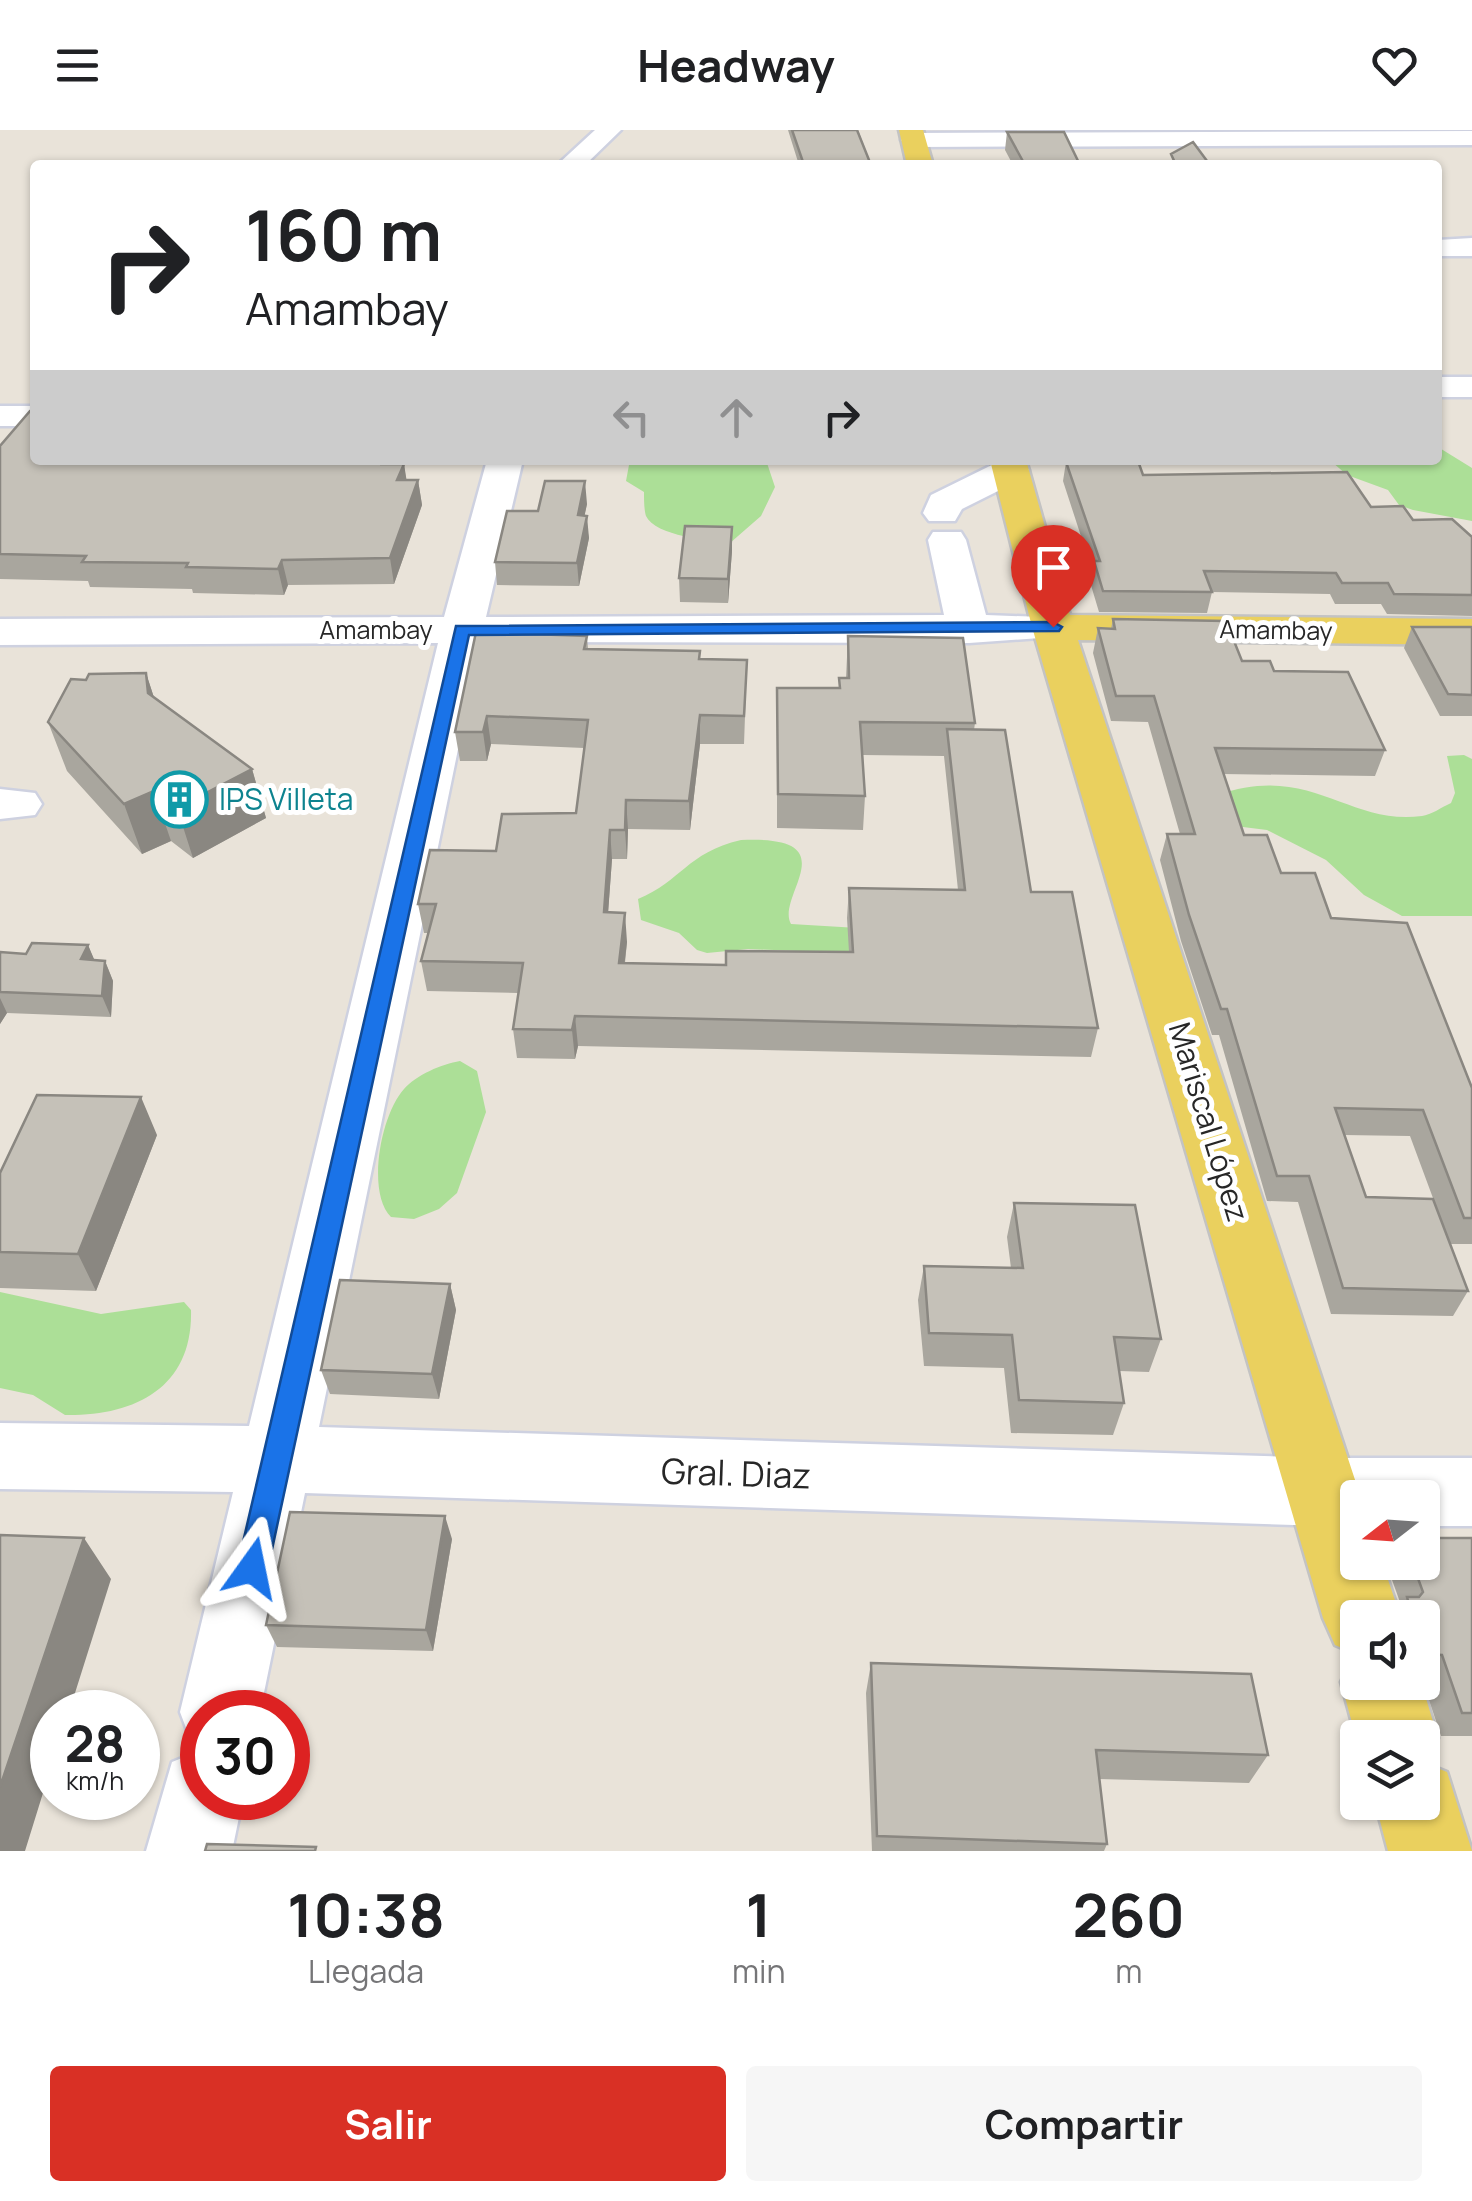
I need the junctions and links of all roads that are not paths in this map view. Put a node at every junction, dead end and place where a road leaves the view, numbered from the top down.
1 (608, 130) edge
2 (1464, 139) edge
3 (914, 145) edge
4 (984, 152) edge
5 (575, 160) edge
6 (1442, 248) edge
7 (1472, 248) edge
8 (1442, 387) edge
9 (1472, 387) edge
10 (504, 465) edge
11 (1010, 465) edge
12 (1053, 627) junction
13 (462, 630) junction
14 (970, 630) junction
15 (0, 632) edge
16 (1472, 632) edge
17 (0, 1456) edge
18 (276, 1459) junction
19 (1324, 1492) junction
20 (1472, 1492) edge
21 (1357, 1600) edge
22 (225, 1690) edge
23 (196, 1820) edge
24 (1422, 1820) edge
25 (189, 1851) edge
26 (1431, 1851) edge

1 - 5 street
2 - 4 street
3 - 4 street
6 - 7 street
8 - 9 street
10 - 13 street
11 - 12 main road, Mariscal López
11 - 14 street
12 - 14 street, Amambay
12 - 16 main road, Amambay
12 - 19 main road, Mariscal López
13 - 14 street, Amambay
13 - 15 street, Amambay
13 - 18 street
17 - 18 street, Gral. Diaz
18 - 19 street, Gral. Diaz
18 - 22 street
19 - 20 street, Gral. Diaz
19 - 21 main road, Mariscal López
23 - 25 street
24 - 26 main road

